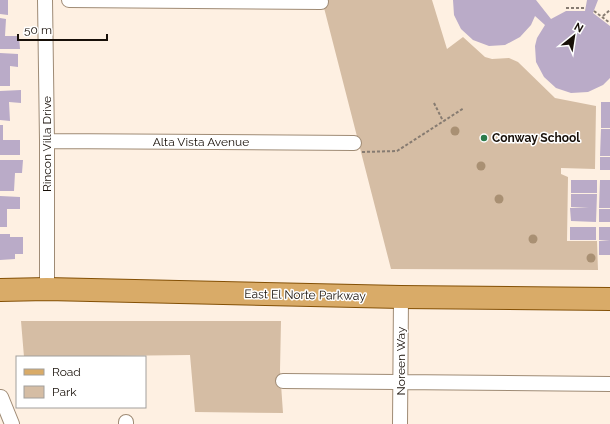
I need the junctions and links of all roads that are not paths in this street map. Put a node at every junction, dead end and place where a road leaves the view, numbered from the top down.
1 (45, 0) edge
2 (69, 0) edge
3 (321, 2) dead end
4 (47, 141) junction
5 (358, 148) road end
6 (47, 289) junction
7 (0, 290) edge
8 (401, 298) junction
9 (610, 299) edge
10 (283, 381) dead end
11 (400, 382) junction
12 (610, 384) edge
13 (1, 397) dead end
14 (12, 424) edge
15 (400, 424) edge

1 - 4 street, Rincon Villa Drive
2 - 3 street
4 - 5 street, Alta Vista Avenue
4 - 6 street, Rincon Villa Drive
6 - 7 main road, East El Norte Parkway
6 - 8 main road, East El Norte Parkway
8 - 9 main road, East El Norte Parkway
8 - 11 street, Noreen Way
10 - 11 street
11 - 12 street
11 - 15 street, Noreen Way
13 - 14 street

